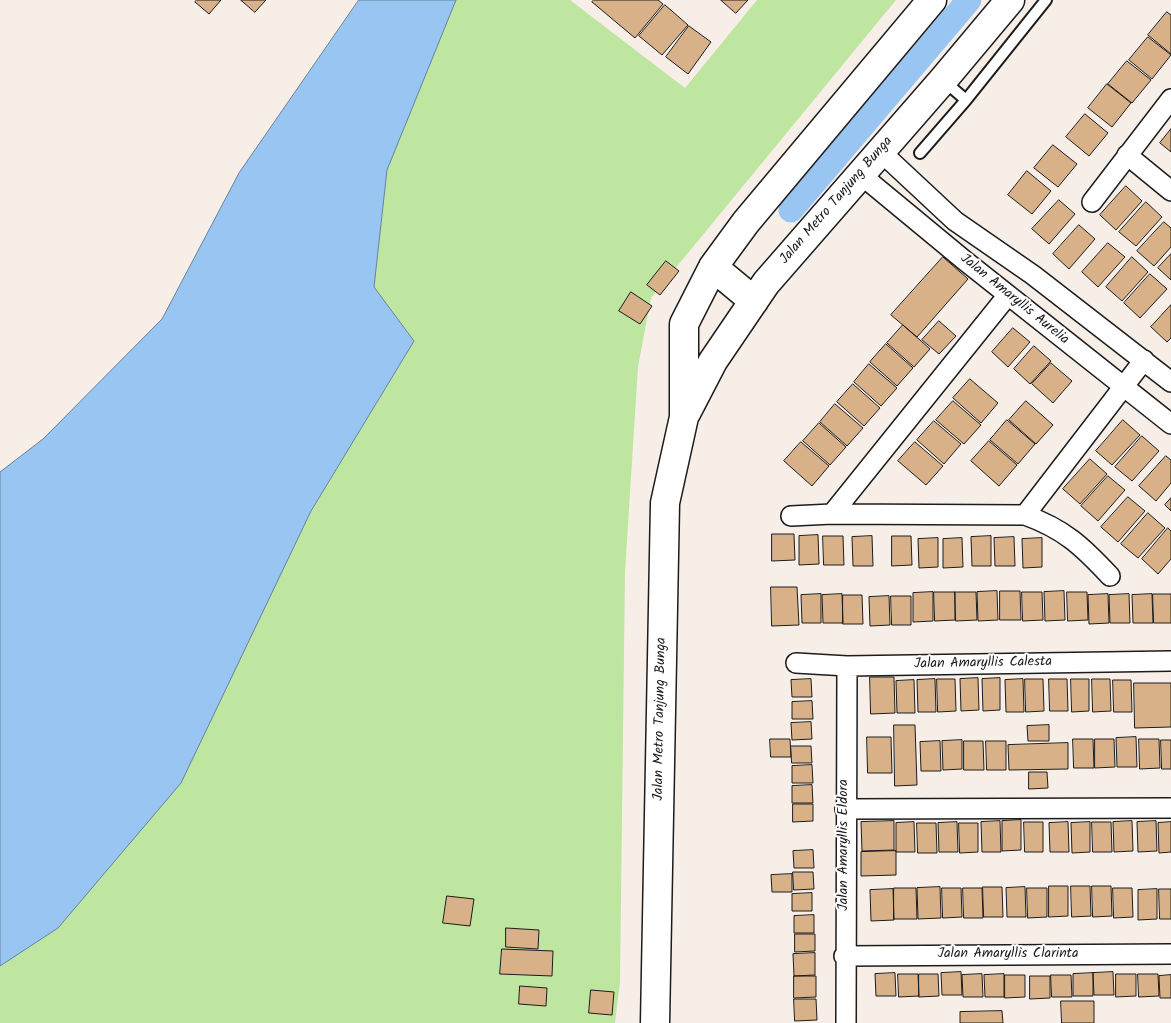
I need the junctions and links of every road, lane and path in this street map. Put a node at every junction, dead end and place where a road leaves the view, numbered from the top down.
1 (932, 0) edge
2 (1010, 0) edge
3 (1046, 0) edge
4 (943, 80) junction
5 (1171, 99) edge
6 (966, 100) junction
7 (880, 151) junction
8 (920, 153) dead end
9 (1127, 155) junction
10 (860, 174) junction
11 (1171, 191) edge
12 (1092, 202) dead end
13 (952, 218) junction
14 (936, 237) junction
15 (713, 266) junction
16 (1008, 295) junction
17 (754, 301) junction
18 (1144, 360) junction
19 (1171, 382) edge
20 (1122, 386) junction
21 (684, 417) junction
22 (1171, 424) edge
23 (832, 514) junction
24 (1025, 515) junction
25 (791, 516) dead end
26 (1110, 576) dead end
27 (1171, 661) edge
28 (796, 663) dead end
29 (847, 666) junction
30 (1171, 808) edge
31 (845, 809) junction
32 (1171, 954) edge
33 (844, 956) junction
34 (655, 1023) edge
35 (846, 1023) edge

1 - 15 main road, Jalan Metro Tanjung Bunga
2 - 4 main road, Jalan Metro Tanjung Bunga
3 - 6 lane
4 - 6 lane
4 - 7 main road, Jalan Metro Tanjung Bunga
5 - 9 street
6 - 8 lane
7 - 10 main road, Jalan Metro Tanjung Bunga
7 - 13 street, Jalan Amaryllis Aurelia
9 - 11 street
9 - 12 street
10 - 14 street, Jalan Amaryllis Aurelia
10 - 17 main road, Jalan Metro Tanjung Bunga
13 - 14 street
13 - 18 street, Jalan Amaryllis Aurelia
14 - 16 street, Jalan Amaryllis Aurelia
15 - 17 main road
15 - 21 main road, Jalan Metro Tanjung Bunga
16 - 20 street, Jalan Amaryllis Aurelia
16 - 23 street
17 - 21 main road, Jalan Metro Tanjung Bunga
18 - 19 street, Jalan Amaryllis Aurelia
18 - 20 street
20 - 22 street, Jalan Amaryllis Aurelia
20 - 24 street
21 - 34 main road, Jalan Metro Tanjung Bunga
23 - 24 street
23 - 25 street
24 - 26 street
27 - 29 street, Jalan Amaryllis Calesta
28 - 29 street, Jalan Amaryllis Calesta
29 - 31 street, Jalan Amaryllis Eldora
30 - 31 street
31 - 33 street, Jalan Amaryllis Eldora
32 - 33 street, Jalan Amaryllis Clarinta
33 - 35 street, Jalan Amaryllis Eldora

